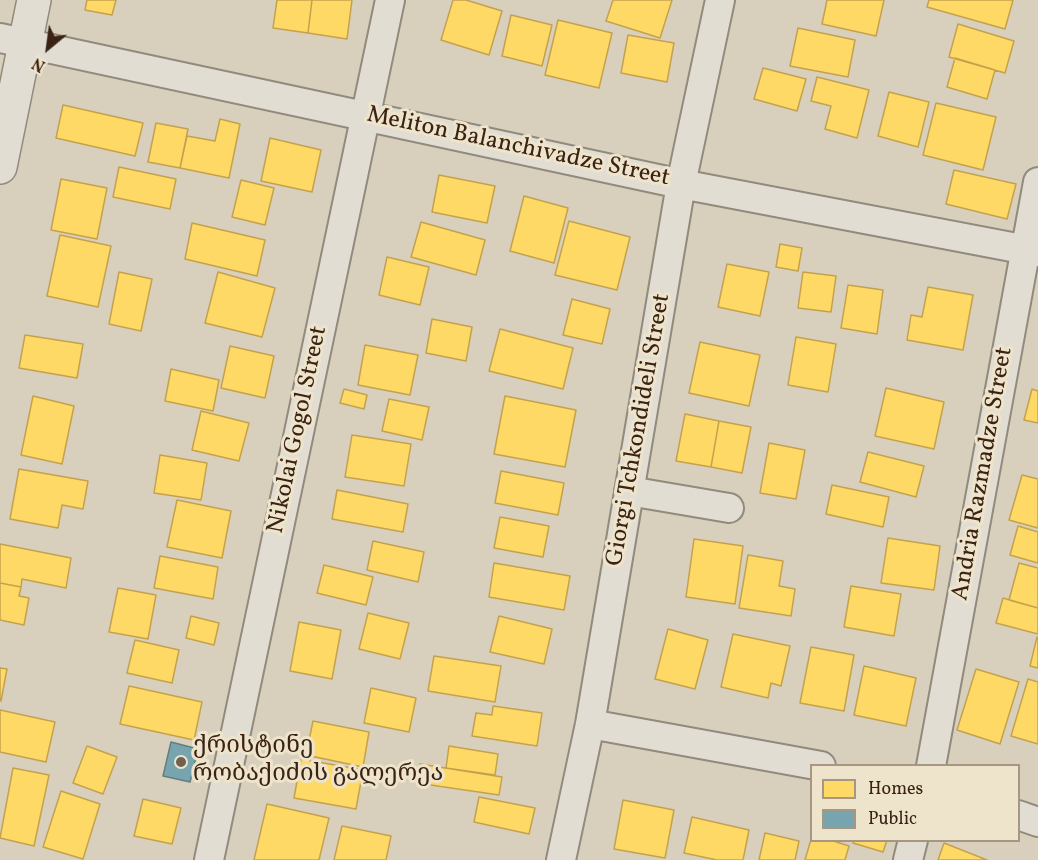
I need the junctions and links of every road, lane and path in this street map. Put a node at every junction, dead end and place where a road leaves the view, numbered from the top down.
1 (34, 0) edge
2 (390, 0) edge
3 (720, 0) edge
4 (13, 40) edge
5 (365, 115) junction
6 (0, 167) edge
7 (1038, 182) edge
8 (681, 184) junction
9 (1031, 251) edge
10 (629, 491) junction
11 (729, 508) dead end
12 (590, 724) junction
13 (815, 764) edge
14 (931, 764) edge
15 (1020, 816) edge
16 (1038, 822) edge
17 (912, 842) edge
18 (209, 860) edge
19 (561, 860) edge
20 (908, 860) edge

1 - 4 street
2 - 5 street, Nikolai Gogol Street
3 - 8 street, Giorgi Tchkondideli Street
4 - 5 street, Meliton Balanchivadze Street
4 - 6 street
5 - 8 street, Meliton Balanchivadze Street
5 - 18 street, Nikolai Gogol Street
7 - 9 street, Andria Razmadze Street
8 - 9 street, Meliton Balanchivadze Street
8 - 10 street, Giorgi Tchkondideli Street
9 - 14 street, Andria Razmadze Street
10 - 11 street
10 - 12 street, Giorgi Tchkondideli Street
12 - 13 street
12 - 19 street, Giorgi Tchkondideli Street
15 - 16 street
17 - 20 street

